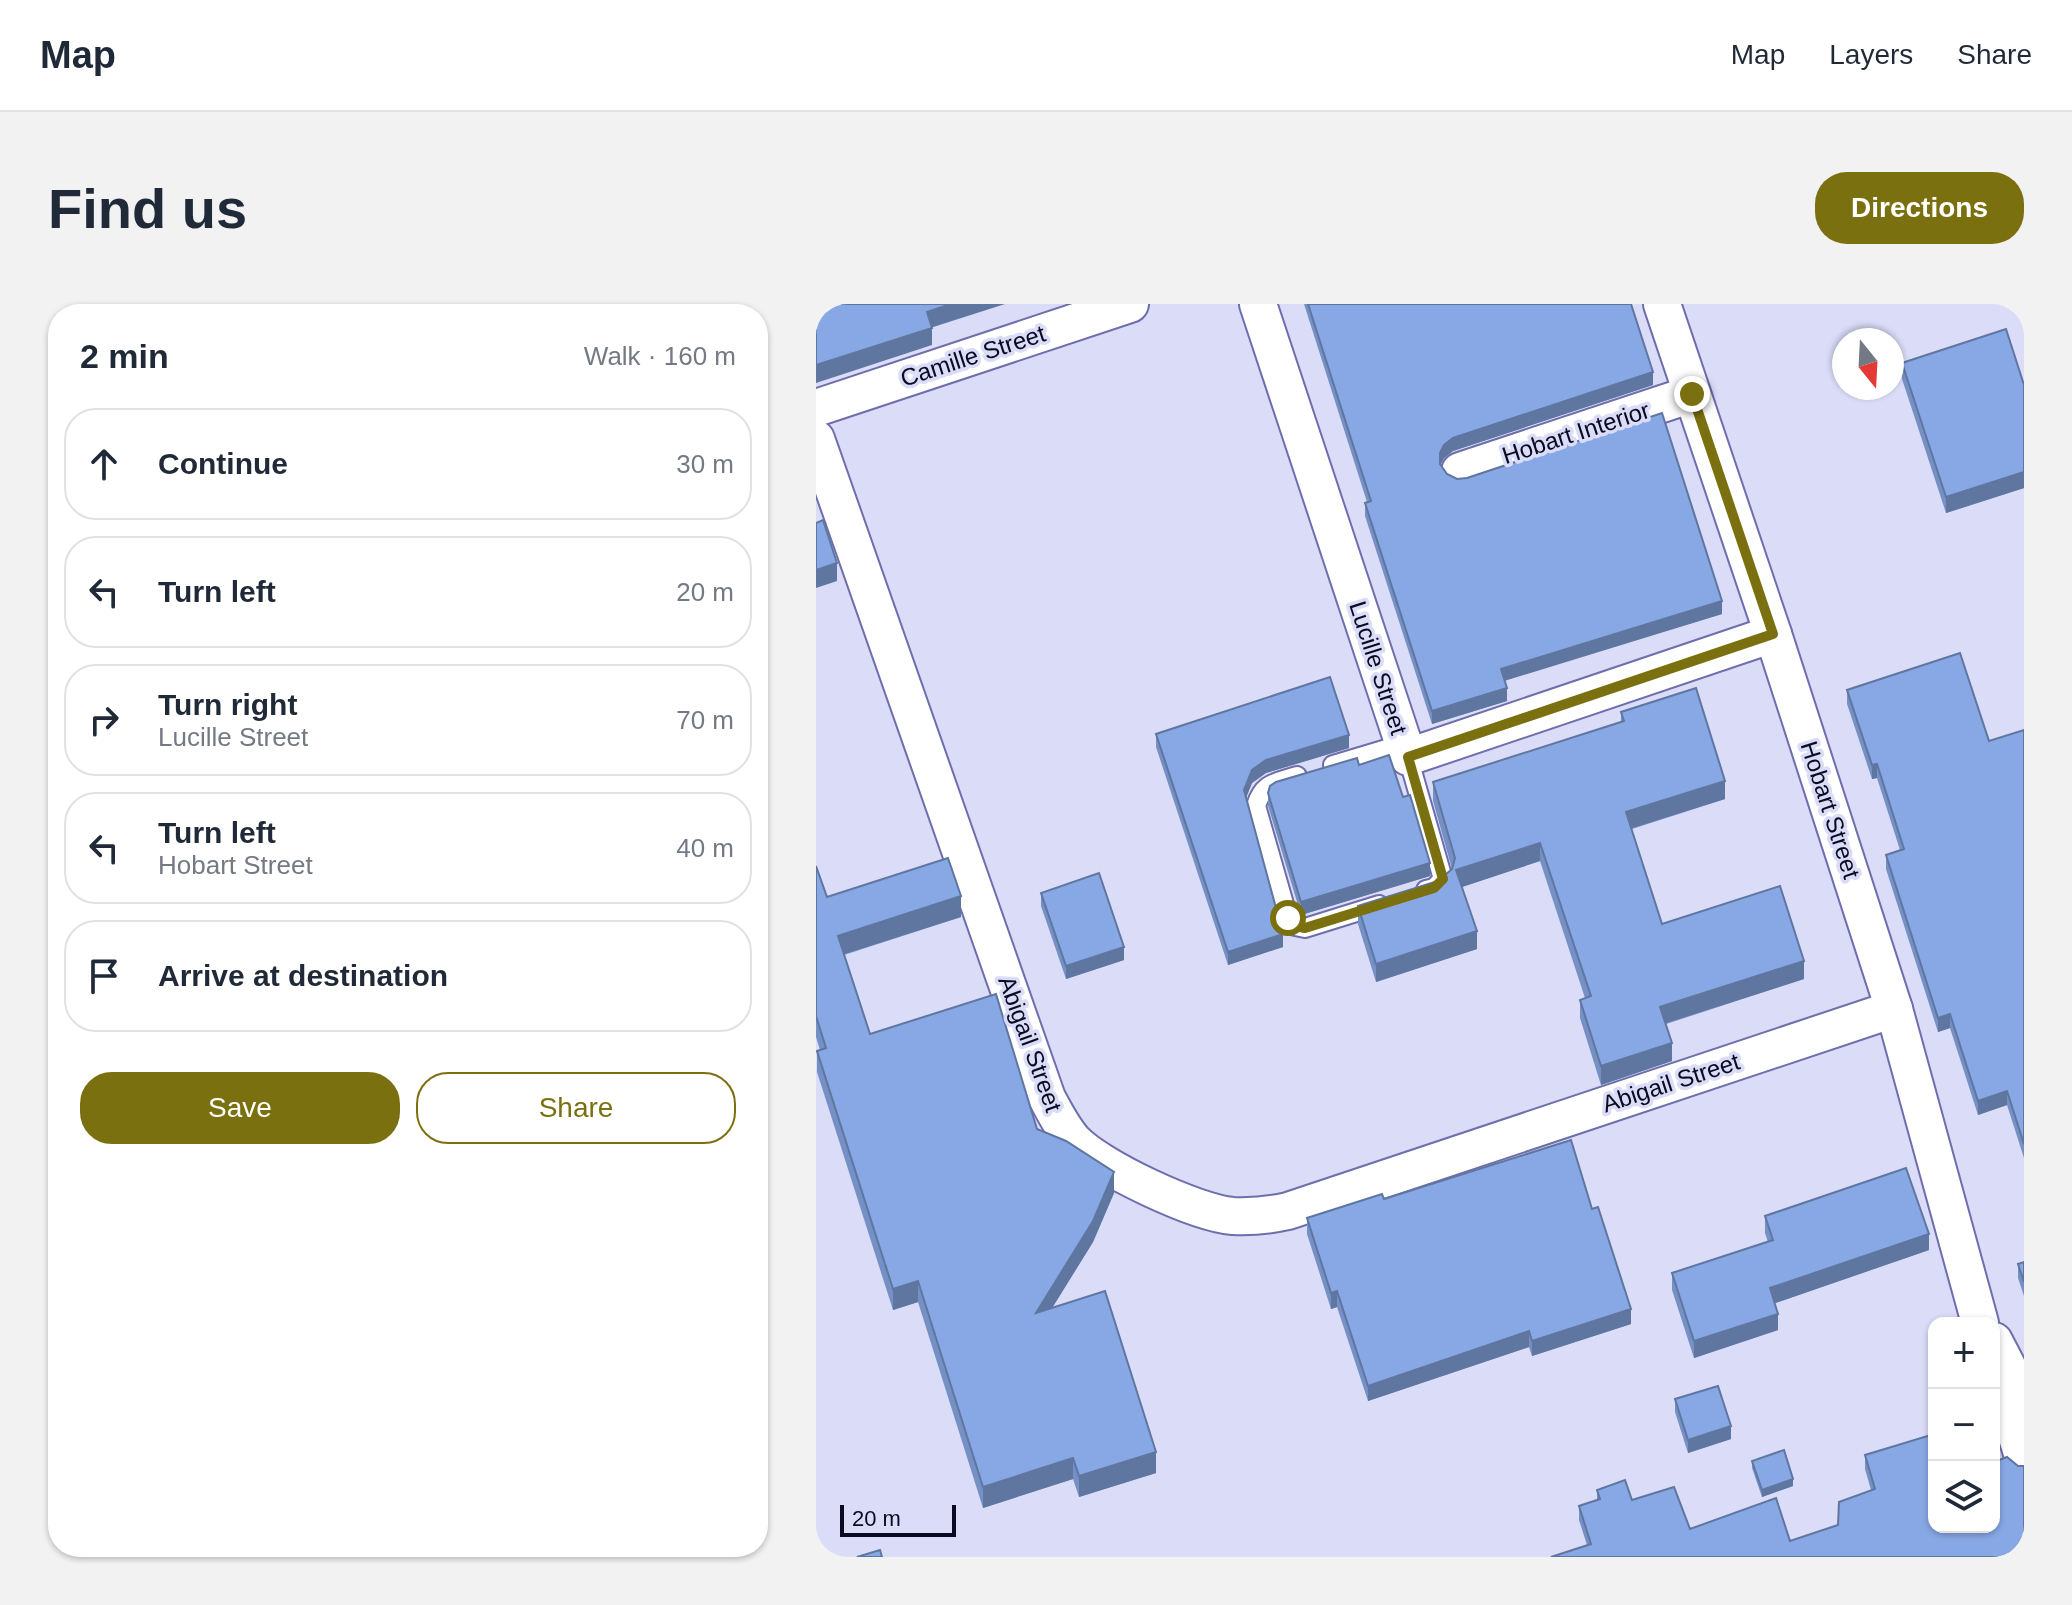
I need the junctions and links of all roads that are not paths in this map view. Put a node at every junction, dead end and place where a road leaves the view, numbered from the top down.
1 (1130, 304) edge
2 (1258, 304) edge
3 (1662, 304) edge
4 (1692, 394) junction
5 (816, 408) edge
6 (816, 439) edge
7 (1460, 471) dead end
8 (1773, 634) junction
9 (1406, 751) junction
10 (1894, 1009) junction
11 (1978, 1317) edge
12 (2000, 1353) edge
13 (2002, 1408) edge
14 (2024, 1460) edge

1 - 5 street, Camille Street
2 - 9 street, Lucille Street
3 - 4 street, Hobart Street
4 - 7 street, Hobart Interior
4 - 8 street, Hobart Street
6 - 10 street, Abigail Street
8 - 9 street, Lucille Street
8 - 10 street, Hobart Street
9 - 9 lane
10 - 11 street, Hobart Street
12 - 13 street
13 - 14 street

